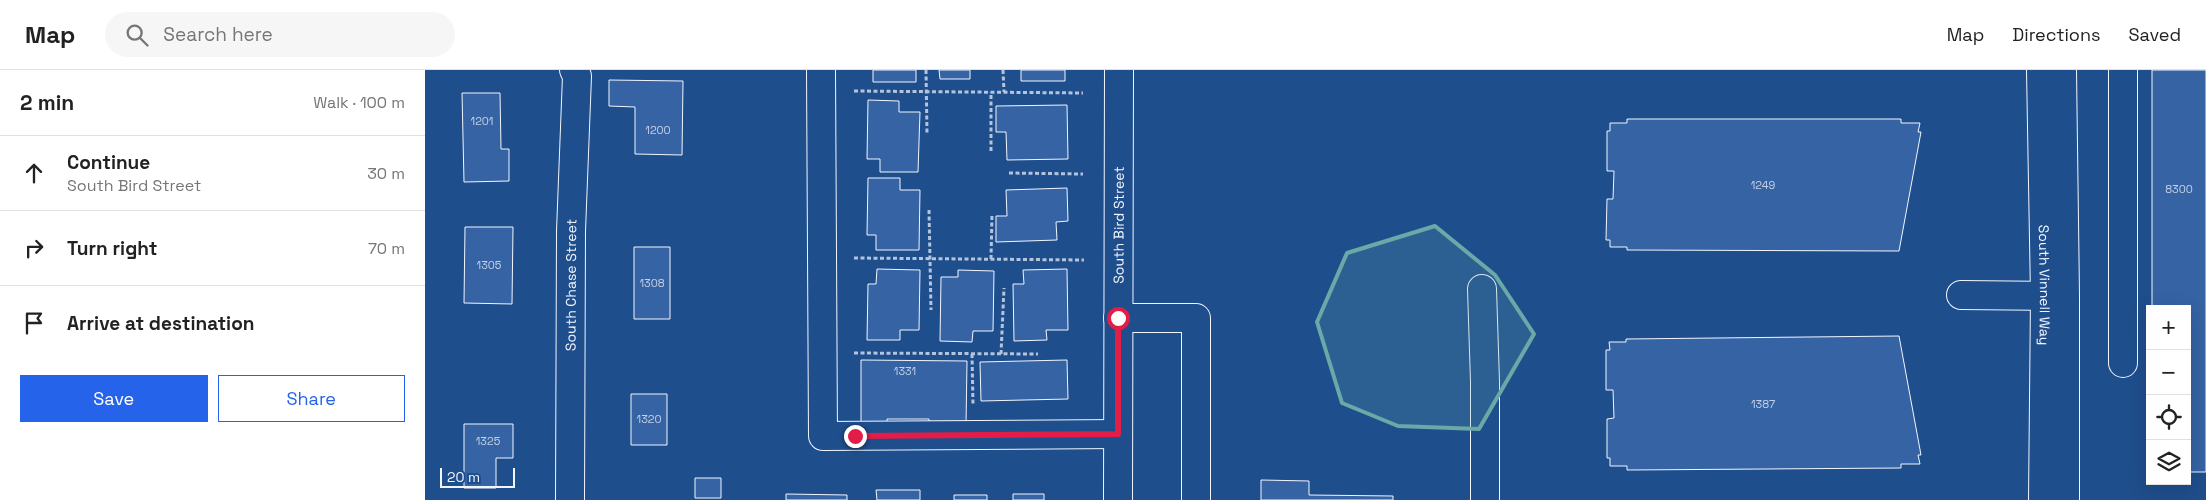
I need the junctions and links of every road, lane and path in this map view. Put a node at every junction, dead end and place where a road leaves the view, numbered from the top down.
1 (574, 70) edge
2 (821, 70) edge
3 (927, 70) edge
4 (1003, 70) edge
5 (1119, 70) edge
6 (2041, 70) edge
7 (2062, 70) edge
8 (2123, 70) edge
9 (854, 91) dead end
10 (927, 92) junction
11 (991, 92) junction
12 (1003, 92) junction
13 (1083, 93) dead end
14 (927, 134) dead end
15 (991, 151) dead end
16 (1009, 174) dead end
17 (1083, 174) dead end
18 (929, 210) dead end
19 (992, 215) dead end
20 (854, 258) dead end
21 (930, 259) junction
22 (991, 259) junction
23 (1083, 260) dead end
24 (1004, 288) dead end
25 (1482, 289) dead end
26 (1961, 295) dead end
27 (2055, 296) junction
28 (931, 310) dead end
29 (1118, 318) junction
30 (854, 352) dead end
31 (972, 354) junction
32 (1001, 354) junction
33 (1038, 354) dead end
34 (2123, 363) dead end
35 (973, 405) dead end
36 (1118, 434) junction
37 (570, 500) edge
38 (1118, 500) edge
39 (1196, 500) edge
40 (1485, 500) edge
41 (2043, 500) edge
42 (2065, 500) edge

1 - 37 street, South Chase Street
2 - 36 street
3 - 10 path
4 - 12 path
5 - 29 street, South Bird Street
6 - 27 street, South Vinnell Way
7 - 27 street, South Vinnell Way
8 - 34 street
9 - 10 path
10 - 11 path
10 - 14 path
11 - 12 path
11 - 15 path
12 - 13 path
16 - 17 path
18 - 21 path
19 - 22 path
20 - 21 path
21 - 22 path
21 - 28 path
22 - 23 path
24 - 32 path
25 - 40 street
26 - 27 street
27 - 41 street, South Vinnell Way
27 - 42 street, South Vinnell Way
29 - 36 street, South Bird Street
29 - 39 street
30 - 31 path
31 - 32 path
31 - 35 path
32 - 33 path
36 - 38 street, South Bird Street

